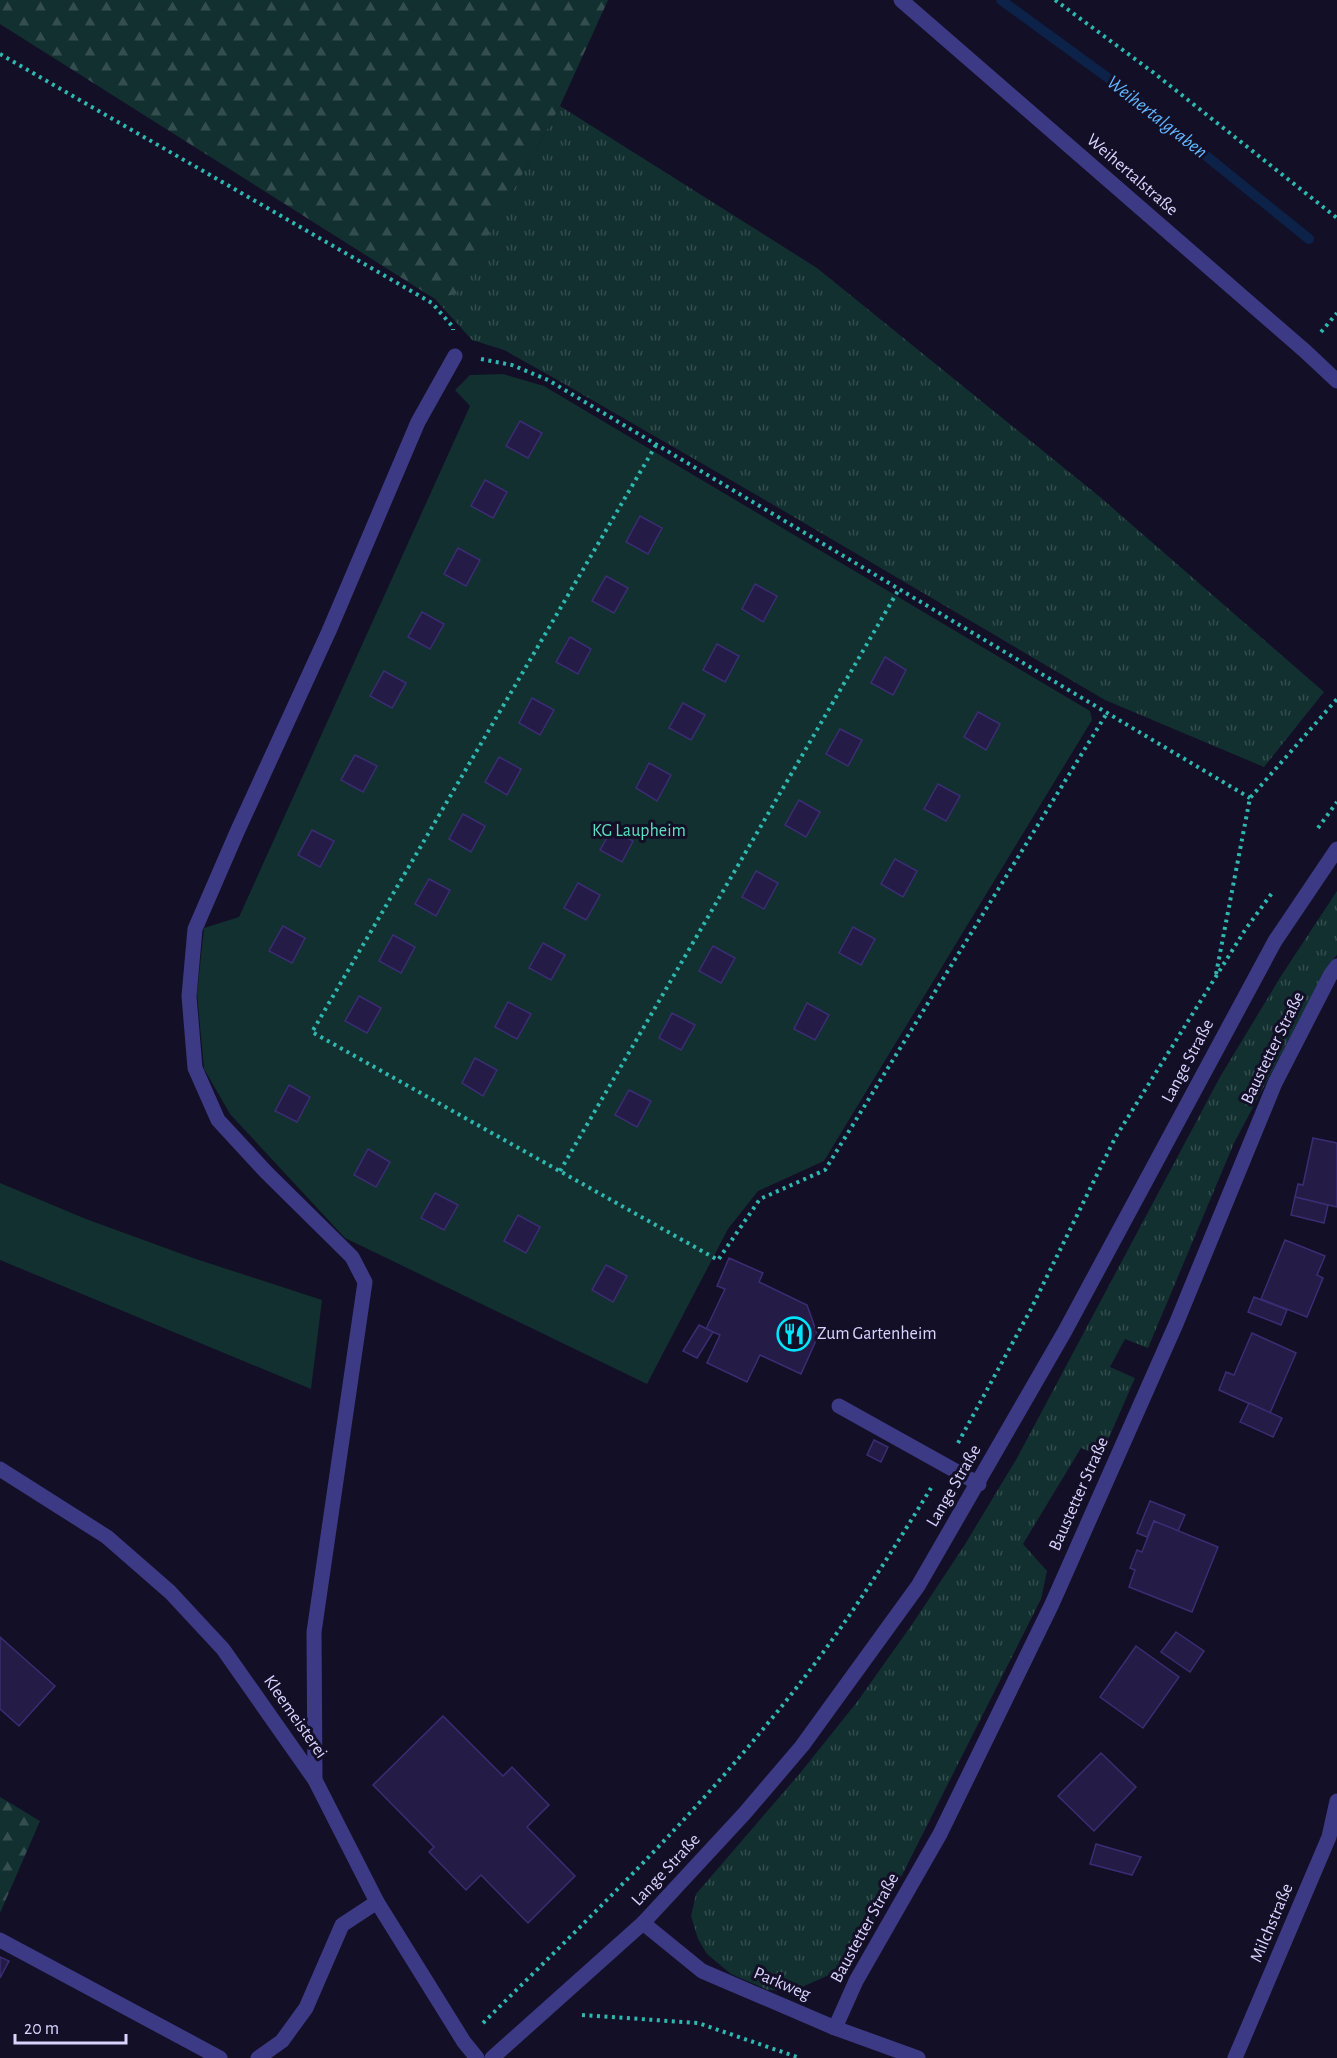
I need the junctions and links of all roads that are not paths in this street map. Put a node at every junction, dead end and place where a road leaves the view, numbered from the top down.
1 (901, 0) edge
2 (455, 357) road end
3 (1337, 381) edge
4 (1337, 849) edge
5 (1337, 966) edge
6 (839, 1406) dead end
7 (0, 1468) edge
8 (979, 1484) junction
9 (315, 1780) junction
10 (1337, 1801) edge
11 (377, 1902) junction
12 (644, 1923) junction
13 (0, 1941) edge
14 (836, 2028) junction
15 (220, 2058) edge
16 (258, 2058) edge
17 (477, 2058) edge
18 (492, 2058) edge
19 (918, 2058) edge
20 (1235, 2058) edge

1 - 3 street, Weihertalstraße
2 - 9 street
4 - 8 street, Lange Straße
5 - 14 street, Baustetter Straße
6 - 8 street
7 - 9 street, Kleemeisterei
8 - 12 street, Lange Straße
9 - 11 street, Kleemeisterei
10 - 20 street, Milchstraße
11 - 16 street
11 - 17 street, Kleemeisterei
12 - 14 street, Parkweg
12 - 18 street, Lange Straße
13 - 15 street
14 - 19 street, Parkweg

